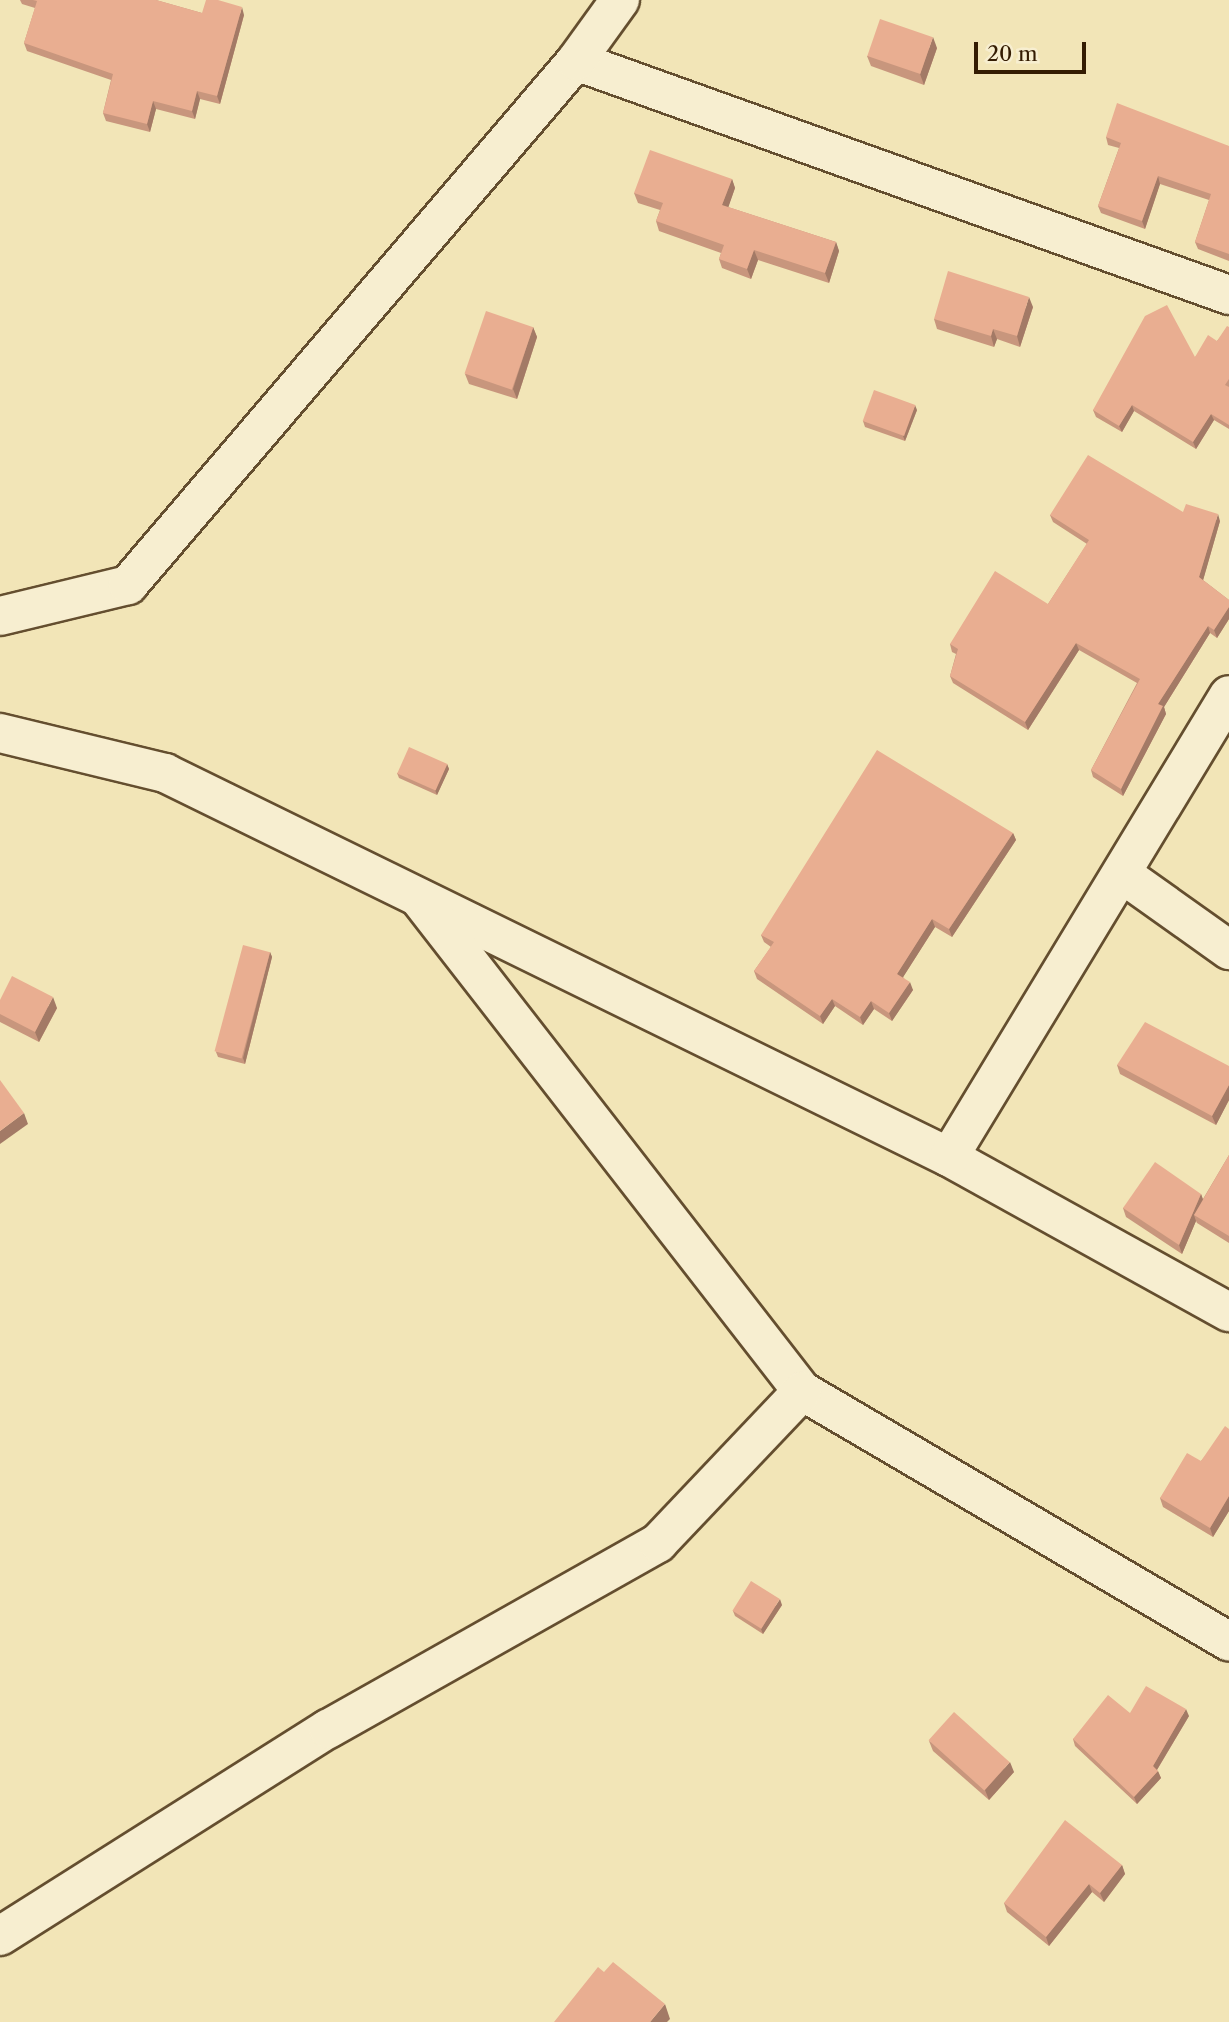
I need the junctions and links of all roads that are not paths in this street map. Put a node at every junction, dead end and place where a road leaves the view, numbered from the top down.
1 (620, 0) edge
2 (576, 61) junction
3 (1229, 295) edge
4 (0, 616) edge
5 (1229, 695) edge
6 (0, 733) edge
7 (1125, 876) junction
8 (414, 891) junction
9 (1229, 950) edge
10 (950, 1157) junction
11 (1229, 1312) edge
12 (802, 1391) junction
13 (1229, 1642) edge
14 (0, 1936) edge

1 - 2 street
2 - 3 street
2 - 4 street
5 - 7 street
6 - 8 street
7 - 9 street
7 - 10 street
8 - 10 street
8 - 12 street
10 - 11 street
12 - 13 street
12 - 14 street

